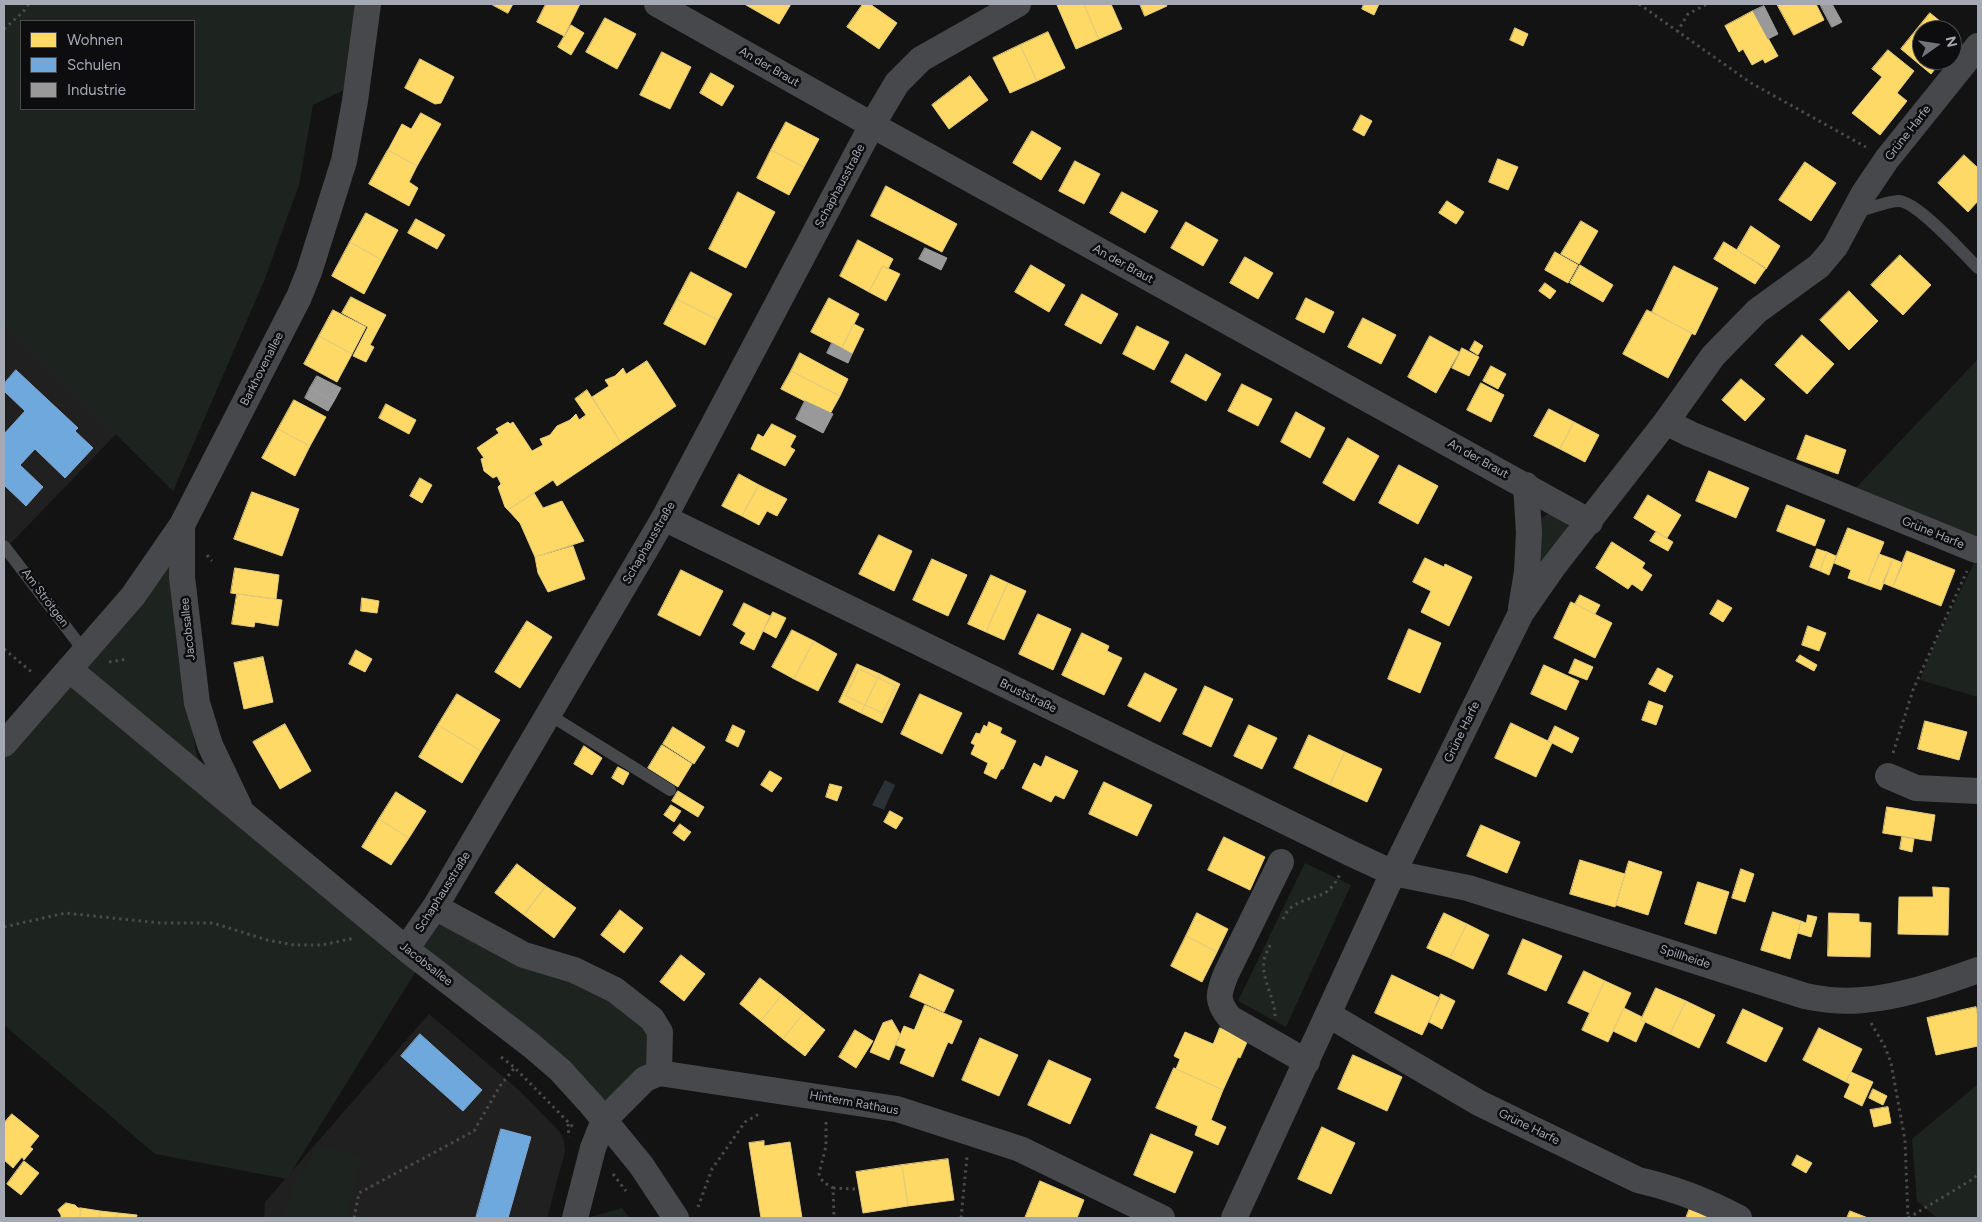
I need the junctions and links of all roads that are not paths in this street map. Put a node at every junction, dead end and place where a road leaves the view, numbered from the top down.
1 (368, 4) edge
2 (657, 4) edge
3 (1018, 4) edge
4 (1978, 46) edge
5 (872, 125) junction
6 (1859, 203) junction
7 (1978, 268) edge
8 (1666, 422) junction
9 (1526, 485) junction
10 (664, 518) junction
11 (1590, 522) junction
12 (182, 525) junction
13 (4, 546) edge
14 (1976, 550) road end
15 (1521, 613) junction
16 (77, 660) junction
17 (548, 714) junction
18 (4, 744) edge
19 (1888, 776) road end
20 (670, 790) dead end
21 (1978, 791) edge
22 (243, 813) junction
23 (1282, 862) dead end
24 (1393, 873) junction
25 (435, 907) junction
26 (406, 949) junction
27 (1978, 970) edge
28 (1328, 1015) junction
29 (1308, 1062) junction
30 (659, 1073) junction
31 (604, 1120) junction
32 (685, 1215) edge
33 (575, 1218) edge
34 (1162, 1218) edge
35 (1234, 1218) edge
36 (1739, 1218) edge

1 - 12 street, Barkhovenallee
2 - 5 street, An der Braut
3 - 5 street, Schaphausstraße
4 - 6 street, Grüne Harfe
5 - 9 street, An der Braut
5 - 10 street, Schaphausstraße
6 - 7 lane
6 - 8 street, Grüne Harfe
8 - 11 street, Grüne Harfe
8 - 14 street, Grüne Harfe
9 - 11 street, An der Braut
9 - 15 street, Grüne Harfe
10 - 17 street, Schaphausstraße
10 - 24 street, Bruststraße
11 - 15 street, Grüne Harfe
12 - 16 street, Barkhovenallee
12 - 22 street, Jacobsallee
13 - 16 lane, Am Strötgen
15 - 24 street, Grüne Harfe
16 - 18 street, Barkhovenallee
16 - 22 street, Jacobsallee
17 - 20 lane
17 - 25 street, Schaphausstraße
19 - 21 street
22 - 26 street, Jacobsallee
23 - 29 street
24 - 27 street, Spillheide
24 - 28 street, Grüne Harfe
25 - 26 street, Schaphausstraße
25 - 30 street
26 - 31 street, Jacobsallee
28 - 29 street, Grüne Harfe
28 - 36 street, Grüne Harfe
29 - 35 street, Grüne Harfe
30 - 31 street
30 - 34 street, Hinterm Rathaus
31 - 32 street, Jacobsallee
31 - 33 street

